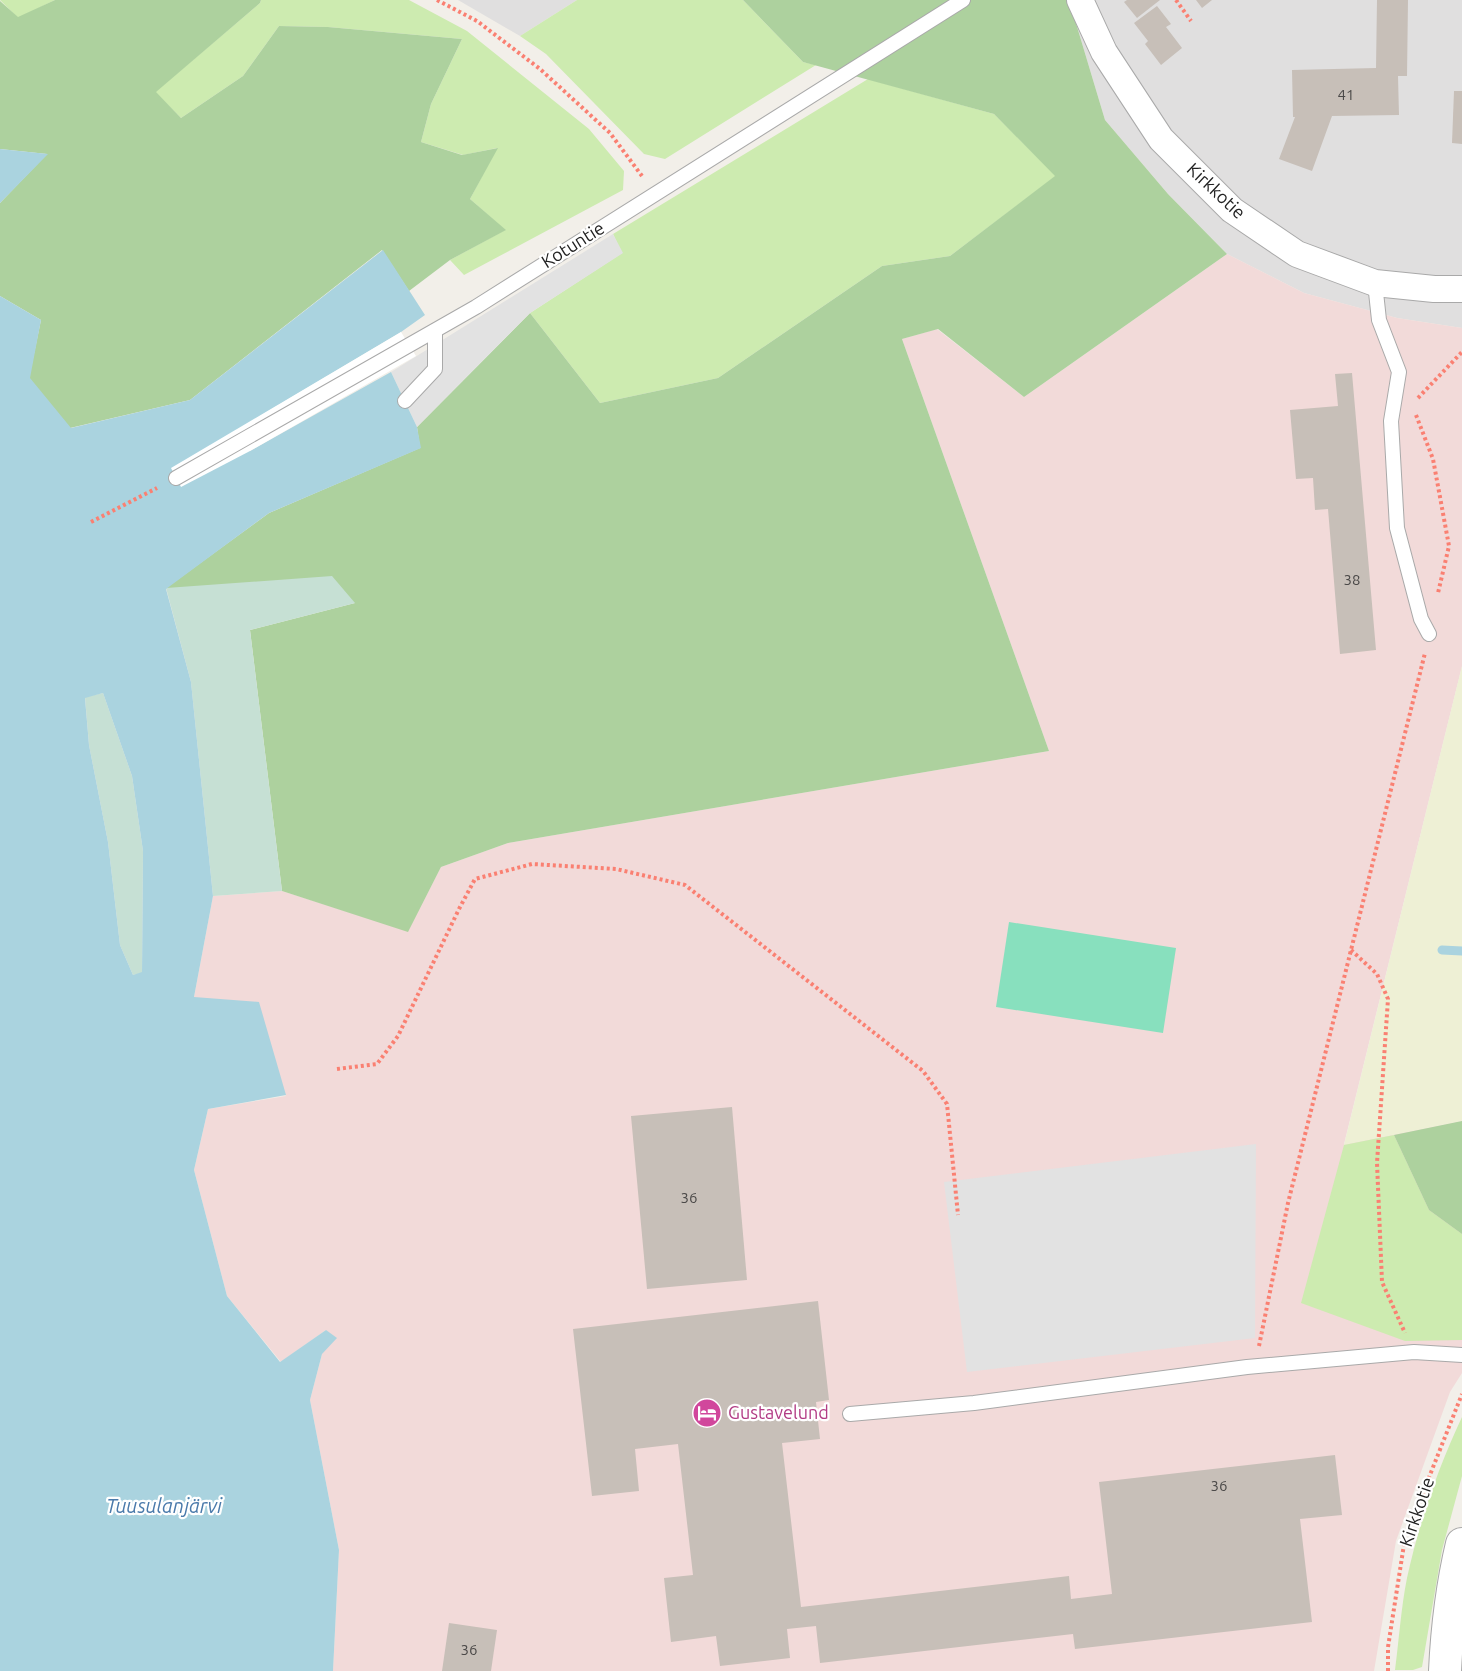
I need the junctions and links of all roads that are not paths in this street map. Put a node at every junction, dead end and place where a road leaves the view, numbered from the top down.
1 (963, 0) edge
2 (1080, 0) edge
3 (1375, 283) junction
4 (1462, 289) edge
5 (435, 331) junction
6 (405, 401) dead end
7 (176, 478) road end
8 (1429, 634) road end
9 (1462, 1355) edge
10 (850, 1414) dead end
11 (1462, 1544) edge
12 (1455, 1630) edge
13 (1444, 1671) edge

1 - 5 lane, Kotuntie
2 - 3 street, Kirkkotie
3 - 4 street, Kirkkotie
3 - 8 lane
5 - 6 lane
5 - 7 lane, Kotuntie
9 - 10 lane
11 - 12 street
12 - 13 street

